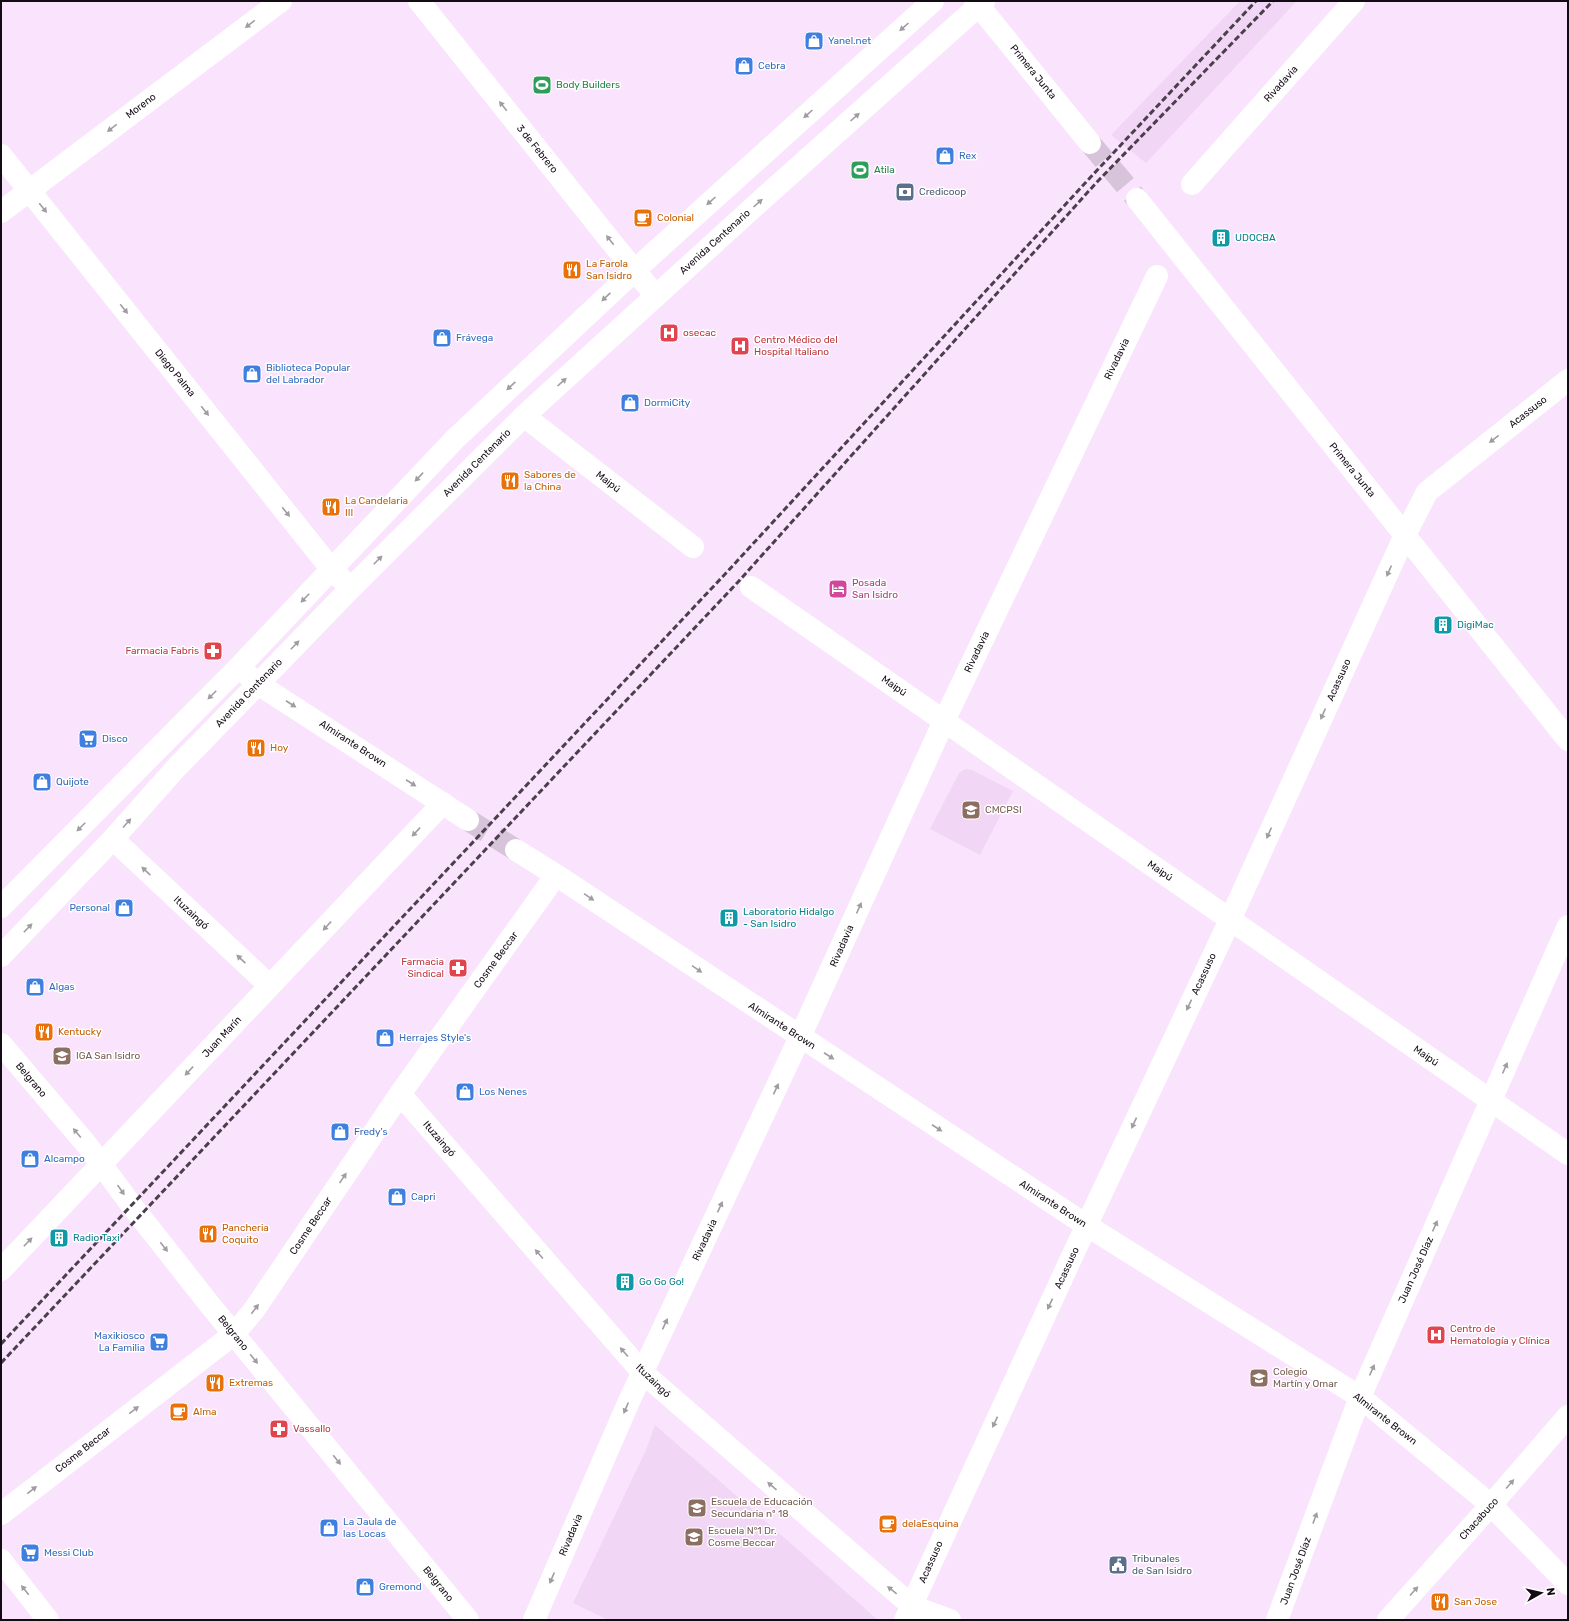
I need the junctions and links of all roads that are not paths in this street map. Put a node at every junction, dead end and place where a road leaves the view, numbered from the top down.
1 (281, 1) edge
2 (419, 1) edge
3 (933, 1) edge
4 (1354, 1) edge
5 (980, 2) edge
6 (1090, 143) tunnel mouth
7 (1, 155) edge
8 (1192, 184) dead end
9 (29, 191) junction
10 (1137, 199) tunnel mouth
11 (1, 212) edge
12 (634, 270) junction
13 (1157, 276) dead end
14 (656, 296) junction
15 (1568, 380) edge
16 (524, 416) junction
17 (1405, 535) junction
18 (693, 548) dead end
19 (332, 570) junction
20 (351, 588) junction
21 (751, 588) dead end
22 (239, 667) junction
23 (258, 684) junction
24 (944, 721) junction
25 (1568, 740) edge
26 (443, 803) junction
27 (468, 820) tunnel mouth
28 (113, 839) junction
29 (516, 850) tunnel mouth
30 (556, 876) junction
31 (1, 907) edge
32 (1230, 920) junction
33 (1568, 926) edge
34 (1, 956) edge
35 (270, 986) junction
36 (800, 1037) junction
37 (1, 1044) edge
38 (400, 1094) junction
39 (1490, 1100) junction
40 (1568, 1154) edge
41 (101, 1163) junction
42 (1086, 1225) junction
43 (1, 1270) edge
44 (234, 1334) junction
45 (642, 1373) junction
46 (1360, 1397) junction
47 (1568, 1416) edge
48 (1492, 1505) junction
49 (1, 1514) edge
50 (1, 1560) edge
51 (1568, 1584) edge
52 (908, 1613) edge
53 (48, 1620) edge
54 (468, 1620) edge
55 (534, 1620) edge
56 (950, 1620) edge
57 (1277, 1620) edge
58 (1388, 1620) edge

1 -> 9 street, Moreno
12 -> 2 street, 3 de Febrero
3 -> 12 street
4 - 8 street, Rivadavia
5 - 6 street, Primera Junta
14 -> 5 street, Avenida Centenario
7 - 9 street, Diego Palma
9 - 11 street, Moreno
9 -> 19 street, Diego Palma
10 - 17 street, Primera Junta
12 - 14 street, 3 de Febrero
12 -> 19 street
13 - 24 street, Rivadavia
16 -> 14 street, Avenida Centenario
15 -> 17 street, Acassuso
16 - 18 street, Maipú
20 -> 16 street, Avenida Centenario
17 - 25 street, Primera Junta
17 -> 32 street, Acassuso
19 - 20 street, Diego Palma
19 -> 22 street
23 -> 20 street, Avenida Centenario
21 - 24 street, Maipú
22 - 23 street, Almirante Brown
22 -> 31 street
23 -> 26 street, Almirante Brown
28 -> 23 street, Avenida Centenario
24 - 32 street, Maipú
36 -> 24 street, Rivadavia
26 - 27 street, Almirante Brown
26 -> 35 street, Juan Marín
34 -> 28 street, Avenida Centenario
35 -> 28 street, Ituzaingó
29 - 30 street, Almirante Brown
30 -> 36 street, Almirante Brown
30 - 38 street, Cosme Beccar
32 - 39 street, Maipú
32 -> 42 street, Acassuso
39 -> 33 street, Juan José Díaz
35 -> 41 street, Juan Marín
36 -> 42 street, Almirante Brown
45 -> 36 street, Rivadavia
41 -> 37 street, Belgrano
44 -> 38 street, Cosme Beccar
45 -> 38 street, Ituzaingó
39 - 40 street, Maipú
46 -> 39 street, Juan José Díaz
43 -> 41 street, Juan Marín
41 -> 44 street, Belgrano
42 - 46 street, Almirante Brown
42 -> 52 street, Acassuso
49 -> 44 street, Cosme Beccar
44 -> 54 street, Belgrano
52 -> 45 street, Ituzaingó
45 -> 55 street, Rivadavia
46 - 48 street, Almirante Brown
57 -> 46 street, Juan José Díaz
48 -> 47 street, Chacabuco
48 - 51 street, Almirante Brown
58 -> 48 street, Chacabuco
53 -> 50 street
52 - 56 street, Ituzaingó

